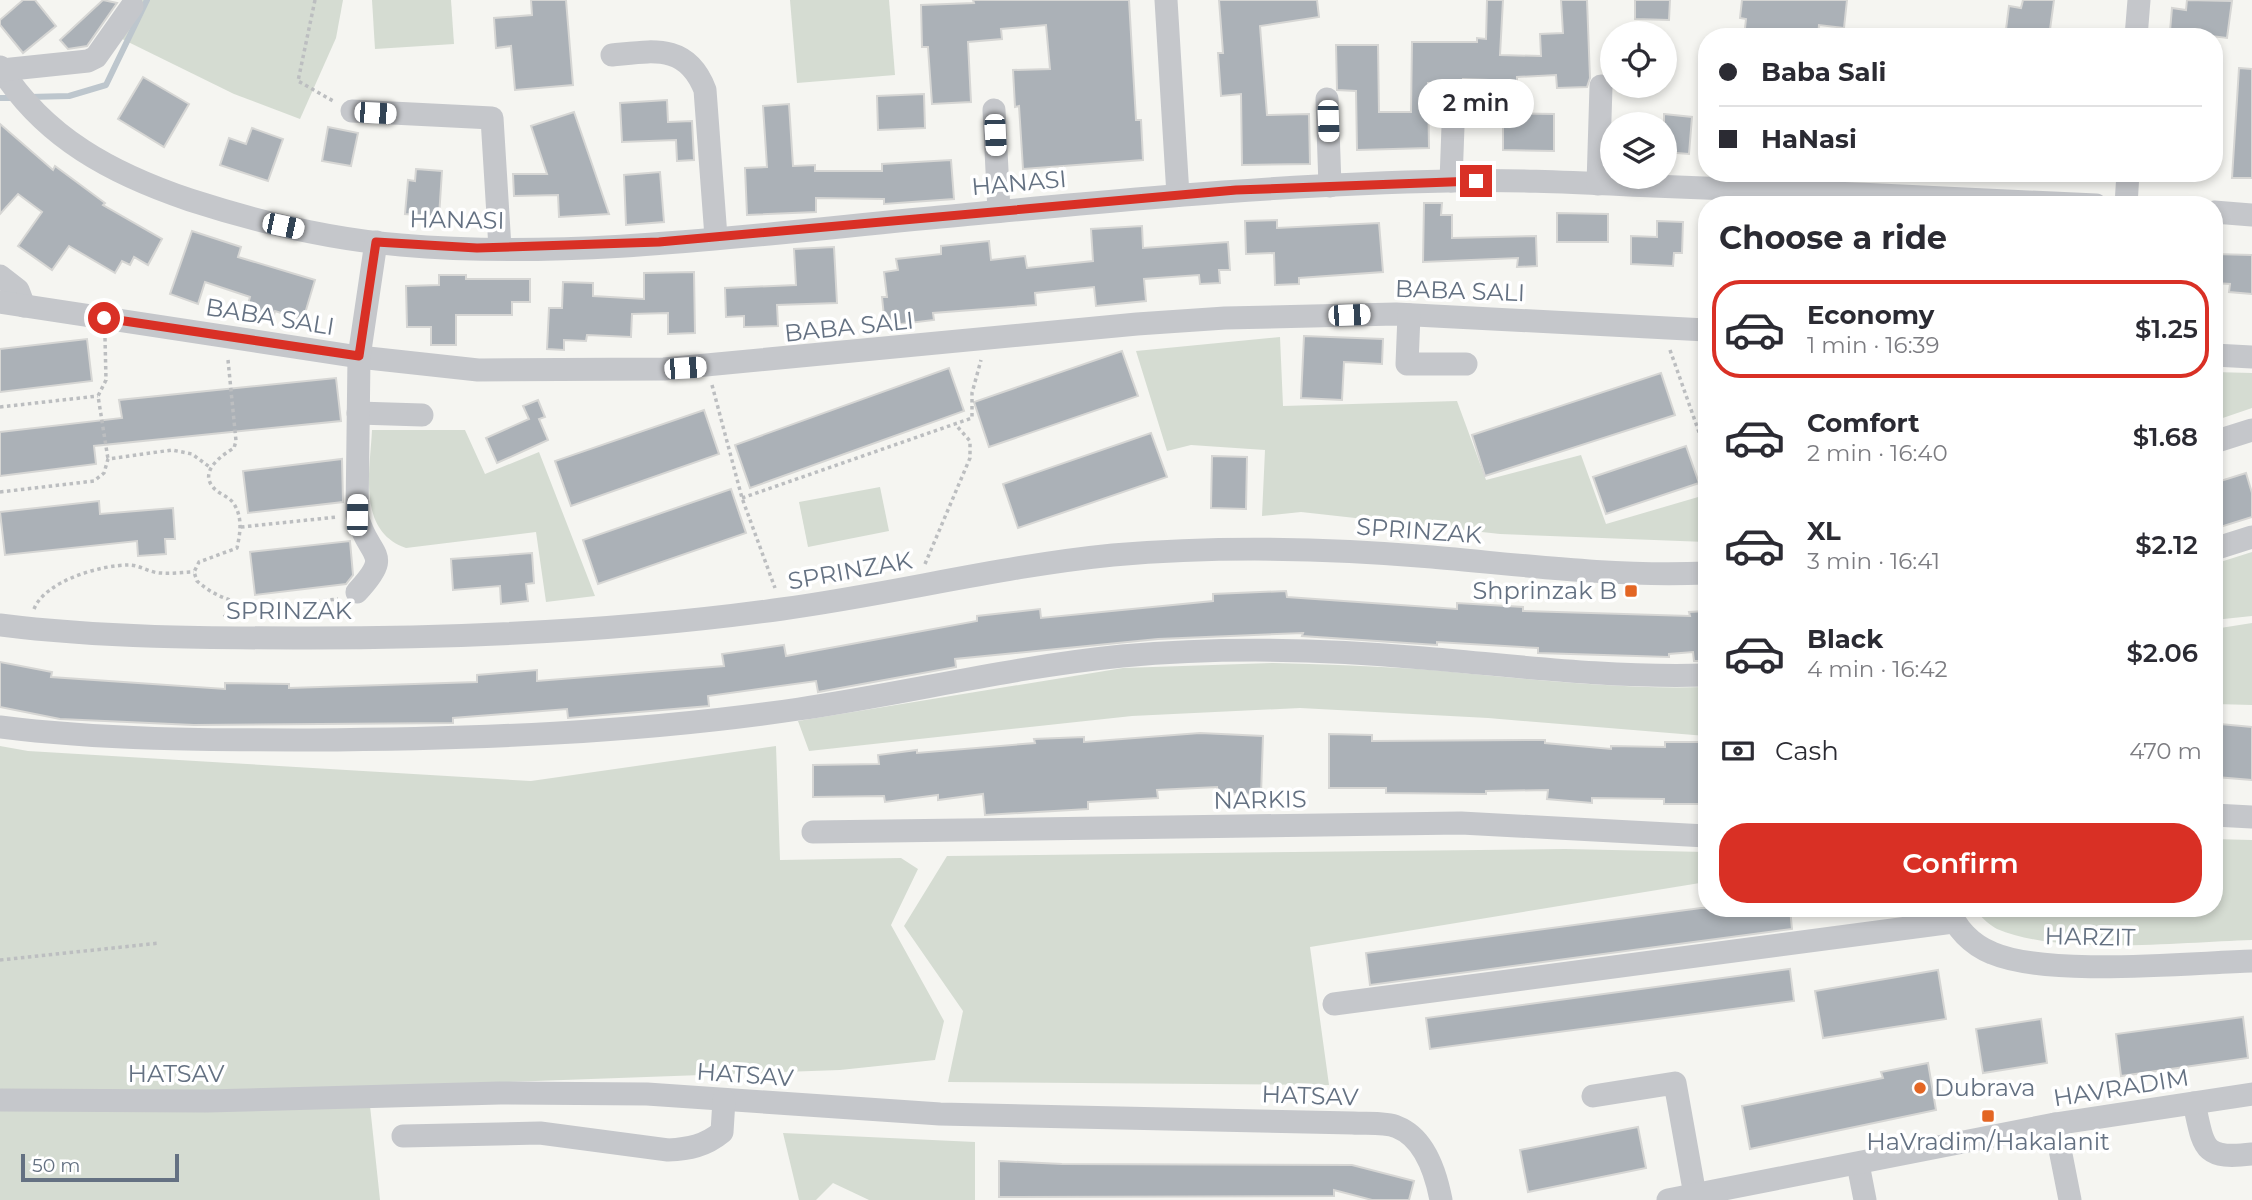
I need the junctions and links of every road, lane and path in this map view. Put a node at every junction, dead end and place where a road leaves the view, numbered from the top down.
1 (315, 0) edge
2 (1166, 0) edge
3 (2139, 0) edge
4 (132, 6) dead end
5 (2137, 28) edge
6 (612, 55) dead end
7 (1, 69) edge
8 (1601, 98) edge
9 (1327, 99) dead end
10 (1454, 99) dead end
11 (994, 110) dead end
12 (352, 111) joint
13 (1451, 181) junction
14 (1598, 184) junction
15 (1330, 186) junction
16 (1178, 195) junction
17 (1883, 196) edge
18 (999, 211) junction
19 (2223, 213) edge
20 (2252, 215) edge
21 (716, 237) junction
22 (376, 242) junction
23 (500, 248) junction
24 (0, 276) edge
25 (0, 302) edge
26 (24, 306) junction
27 (1409, 315) junction
28 (104, 318) junction
29 (1663, 328) junction
30 (1698, 330) edge
31 (226, 337) junction
32 (986, 339) junction
33 (2223, 355) edge
34 (359, 356) junction
35 (2252, 357) edge
36 (1465, 364) dead end
37 (707, 366) junction
38 (98, 396) junction
39 (0, 407) edge
40 (358, 413) junction
41 (422, 415) dead end
42 (955, 424) junction
43 (1698, 429) edge
44 (2252, 430) edge
45 (2223, 439) edge
46 (107, 459) junction
47 (211, 468) junction
48 (0, 492) edge
49 (742, 498) junction
50 (357, 515) junction
51 (241, 527) junction
52 (2252, 537) edge
53 (2223, 546) edge
54 (194, 572) junction
55 (1698, 573) edge
56 (912, 587) junction
57 (357, 592) joint
58 (782, 609) junction
59 (0, 625) edge
60 (26, 628) junction
61 (1698, 675) edge
62 (0, 727) edge
63 (2223, 815) edge
64 (2252, 817) edge
65 (813, 832) dead end
66 (1698, 835) edge
67 (1937, 917) edge
68 (1953, 917) edge
69 (160, 943) dead end
70 (0, 960) edge
71 (2252, 961) edge
72 (1334, 1004) dead end
73 (2252, 1094) edge
74 (1593, 1096) dead end
75 (0, 1100) edge
76 (724, 1100) junction
77 (2194, 1103) junction
78 (2055, 1124) junction
79 (403, 1136) dead end
80 (2252, 1154) edge
81 (1858, 1164) junction
82 (1695, 1195) junction
83 (1441, 1200) edge
84 (1668, 1200) edge
85 (1865, 1200) edge
86 (2070, 1200) edge

1 - 12 path
2 - 16 street
3 - 5 street
4 - 7 street
6 - 21 street
7 - 22 street, HANASI
8 - 14 street
9 - 15 street
10 - 13 street
11 - 18 street
12 - 23 street
13 - 14 street, HANASI
13 - 15 street, HANASI
14 - 17 street, HANASI
15 - 16 street, HANASI
16 - 18 street, HANASI
18 - 21 street, HANASI
19 - 20 street
21 - 23 street, HANASI
22 - 23 street, HANASI
22 - 34 street
24 - 26 street
25 - 26 street, BABA SALI
26 - 28 street, BABA SALI
27 - 29 street, BABA SALI
27 - 32 street, BABA SALI
27 - 36 street
28 - 31 street, BABA SALI
28 - 38 path
29 - 30 street, BABA SALI
29 - 43 path
31 - 34 street, BABA SALI
31 - 47 path
32 - 37 street, BABA SALI
32 - 42 path
33 - 35 street
34 - 37 street, BABA SALI
34 - 40 street
37 - 49 path
38 - 39 path
38 - 46 path
40 - 41 street
40 - 50 street
42 - 49 path
42 - 56 path
44 - 45 street
46 - 47 path
46 - 48 path
47 - 51 path
49 - 58 path
50 - 51 path
50 - 57 street
51 - 54 path
52 - 53 street
54 - 57 path
54 - 60 path
55 - 56 street, SPRINZAK
56 - 58 street, SPRINZAK
58 - 60 street, SPRINZAK
59 - 60 street, SPRINZAK
61 - 62 street
63 - 64 street
65 - 66 street, NARKIS
67 - 72 street
68 - 71 street, HARZIT
69 - 70 path
73 - 77 street, HAVRADIM
74 - 82 street
75 - 76 street, HATSAV
76 - 79 street
76 - 83 street, HATSAV
77 - 78 street, HAVRADIM
77 - 80 street
78 - 81 street, HAVRADIM
78 - 86 street
81 - 82 street, HAVRADIM
81 - 85 street
82 - 84 street, HAVRADIM

